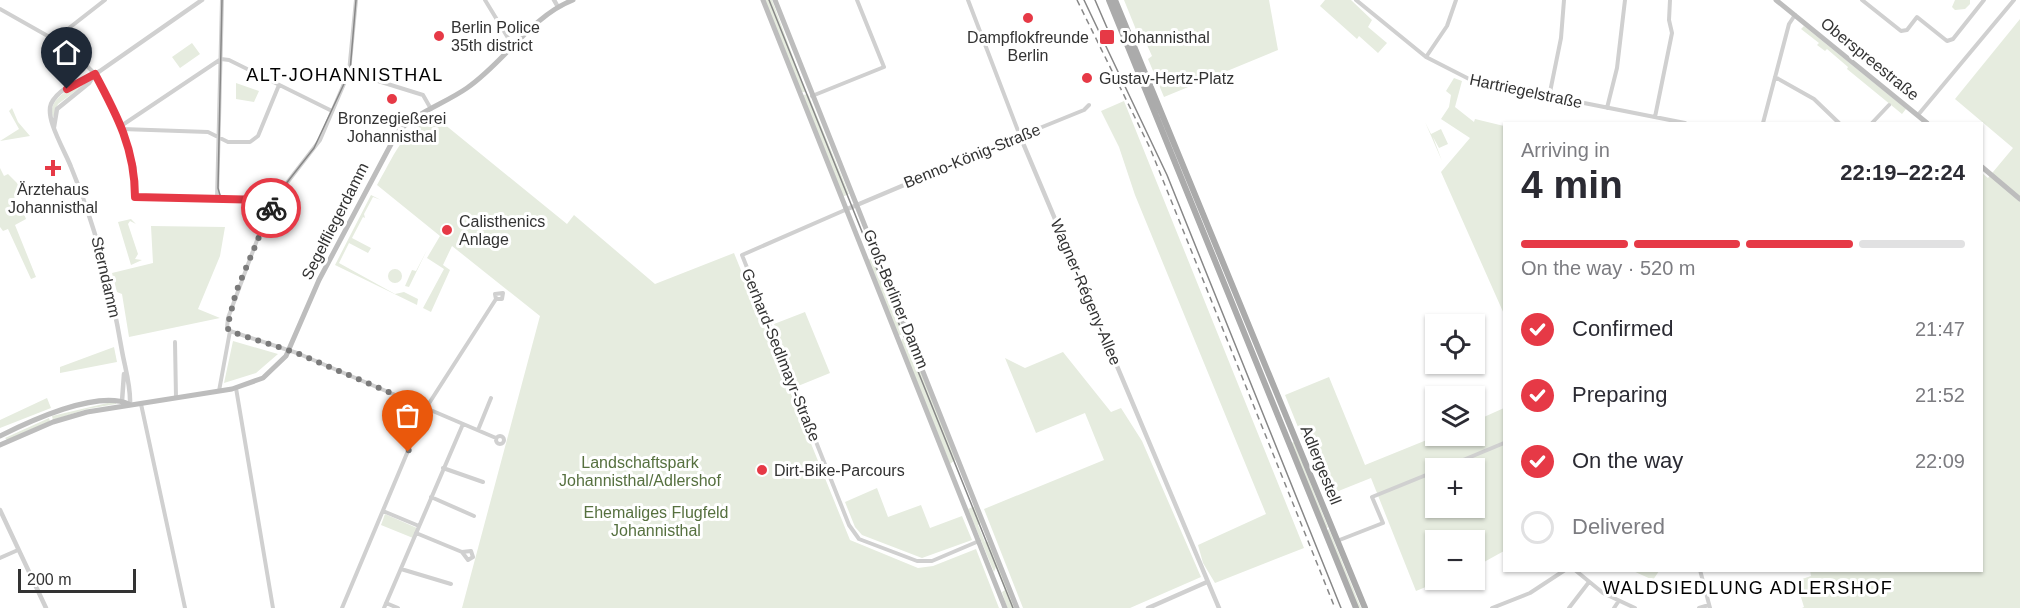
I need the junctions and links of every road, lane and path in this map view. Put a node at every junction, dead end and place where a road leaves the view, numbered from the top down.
1 (105, 0) edge
2 (202, 0) edge
3 (222, 0) edge
4 (356, 0) edge
5 (485, 0) edge
6 (554, 0) edge
7 (573, 0) edge
8 (763, 0) edge
9 (774, 0) edge
10 (857, 0) edge
11 (968, 0) edge
12 (1109, 0) edge
13 (1115, 0) edge
14 (1356, 0) edge
15 (1456, 0) edge
16 (1564, 0) edge
17 (1624, 0) edge
18 (1670, 0) edge
19 (1776, 0) edge
20 (1862, 0) edge
21 (1984, 0) edge
22 (2014, 0) edge
23 (1785, 3) edge
24 (558, 7) junction
25 (0, 9) edge
26 (1795, 15) junction
27 (55, 39) junction
28 (514, 46) junction
29 (1426, 57) junction
30 (221, 59) junction
31 (349, 72) junction
32 (95, 74) junction
33 (1775, 77) junction
34 (279, 85) junction
35 (812, 96) junction
36 (1549, 97) junction
37 (1089, 105) dead end
38 (1889, 105) dead end
39 (1607, 108) junction
40 (431, 109) junction
41 (332, 111) junction
42 (1918, 116) junction
43 (1655, 117) junction
44 (1679, 122) edge
45 (1763, 122) edge
46 (1838, 122) edge
47 (1873, 122) edge
48 (1926, 122) edge
49 (54, 127) junction
50 (121, 128) junction
51 (219, 135) junction
52 (1020, 136) junction
53 (1983, 168) edge
54 (1186, 182) junction
55 (218, 199) junction
56 (2020, 199) edge
57 (273, 200) junction
58 (855, 204) junction
59 (846, 210) junction
60 (496, 299) dead end
61 (230, 331) junction
62 (1248, 333) junction
63 (175, 342) dead end
64 (289, 350) junction
65 (124, 363) junction
66 (236, 388) junction
67 (219, 391) junction
68 (176, 398) junction
69 (491, 398) dead end
70 (122, 401) junction
71 (141, 403) junction
72 (130, 404) junction
73 (426, 408) junction
74 (463, 424) junction
75 (478, 430) junction
76 (0, 436) edge
77 (496, 438) dead end
78 (1503, 443) edge
79 (0, 445) edge
80 (1468, 458) edge
81 (443, 468) junction
82 (1425, 475) edge
83 (483, 482) dead end
84 (431, 497) junction
85 (0, 510) edge
86 (383, 511) junction
87 (474, 516) dead end
88 (419, 526) junction
89 (416, 533) junction
90 (979, 541) junction
91 (1337, 541) junction
92 (18, 550) junction
93 (462, 552) dead end
94 (0, 558) edge
95 (401, 568) junction
96 (1562, 572) edge
97 (1577, 572) edge
98 (1700, 572) edge
99 (1207, 582) junction
100 (1589, 582) junction
101 (451, 584) dead end
102 (1618, 602) junction
103 (385, 606) edge
104 (1709, 606) edge
105 (46, 608) edge
106 (185, 608) edge
107 (273, 608) edge
108 (342, 608) edge
109 (398, 608) edge
110 (1005, 608) edge
111 (1017, 608) edge
112 (1148, 608) edge
113 (1219, 608) edge
114 (1356, 608) edge
115 (1365, 608) edge
116 (1492, 608) edge
117 (1569, 608) edge
118 (1614, 608) edge
119 (1635, 608) edge
120 (1699, 608) edge

1 - 27 street
2 - 32 street, Sterndamm
3 - 30 street
4 - 31 street
5 - 28 street
6 - 24 street
7 - 24 main road, Segelfliegerdamm
8 - 59 main road, Groß-Berliner Damm
9 - 35 main road, Groß-Berliner Damm
10 - 35 street
11 - 52 street, Wagner-Régeny-Allee
12 - 54 main road, Adlergestell
13 - 54 main road, Adlergestell
14 - 29 street, Hartriegelstraße
15 - 29 street
16 - 36 street
17 - 39 street
18 - 43 street
19 - 23 main road, Oberspreestraße
20 - 21 street
22 - 42 street, Oberspreestraße
23 - 26 main road, Oberspreestraße
24 - 28 main road, Segelfliegerdamm
25 - 27 street
26 - 33 street
26 - 42 main road, Oberspreestraße
27 - 32 street
28 - 40 main road, Segelfliegerdamm
29 - 36 street, Hartriegelstraße
30 - 34 street
30 - 50 street
30 - 51 street
31 - 40 street
31 - 41 street
32 - 49 street, Sterndamm
32 - 49 street, Sterndamm
32 - 50 street
33 - 45 street
33 - 46 street
34 - 41 street
34 - 51 street
35 - 58 main road, Groß-Berliner Damm
36 - 39 street, Hartriegelstraße
37 - 52 street, Benno-König-Straße
38 - 47 street
39 - 43 street, Hartriegelstraße
40 - 64 main road, Segelfliegerdamm
41 - 57 street
42 - 48 main road, Oberspreestraße
43 - 44 street, Hartriegelstraße
49 - 65 street, Sterndamm
50 - 51 street
50 - 55 street
51 - 55 street
52 - 58 street, Benno-König-Straße
52 - 99 street, Wagner-Régeny-Allee
53 - 56 main road
54 - 62 main road, Adlergestell
55 - 57 street
57 - 61 street
58 - 59 street, Benno-König-Straße
58 - 111 main road, Groß-Berliner Damm
59 - 90 main road, Groß-Berliner Damm
59 - 90 street, Gerhard-Sedlmayr-Straße
60 - 73 street
61 - 64 street
61 - 67 street
62 - 91 main road, Adlergestell
62 - 114 main road, Adlergestell
63 - 68 street
64 - 66 main road, Segelfliegerdamm
64 - 73 street
65 - 70 street, Sterndamm
65 - 72 street, Sterndamm
66 - 67 main road, Segelfliegerdamm
66 - 107 street
67 - 68 main road, Segelfliegerdamm
68 - 71 main road, Segelfliegerdamm
69 - 75 street
70 - 72 main road
70 - 76 main road
71 - 72 main road, Segelfliegerdamm
71 - 106 street
72 - 79 main road, Segelfliegerdamm
73 - 74 street
73 - 86 street
74 - 75 street
74 - 81 street
75 - 77 street
78 - 80 street
81 - 83 street
81 - 84 street
82 - 91 street
84 - 87 street
84 - 88 street
85 - 92 street
86 - 88 street
86 - 108 street
88 - 89 street
89 - 93 street
89 - 95 street
90 - 110 main road, Groß-Berliner Damm
91 - 115 main road, Adlergestell
92 - 94 street
92 - 105 street
95 - 101 street
95 - 103 street
96 - 116 street
97 - 100 street
98 - 104 street
99 - 112 street
99 - 113 street, Wagner-Régeny-Allee
100 - 102 street
100 - 117 street
102 - 118 street
102 - 119 street
103 - 109 street
104 - 120 street

